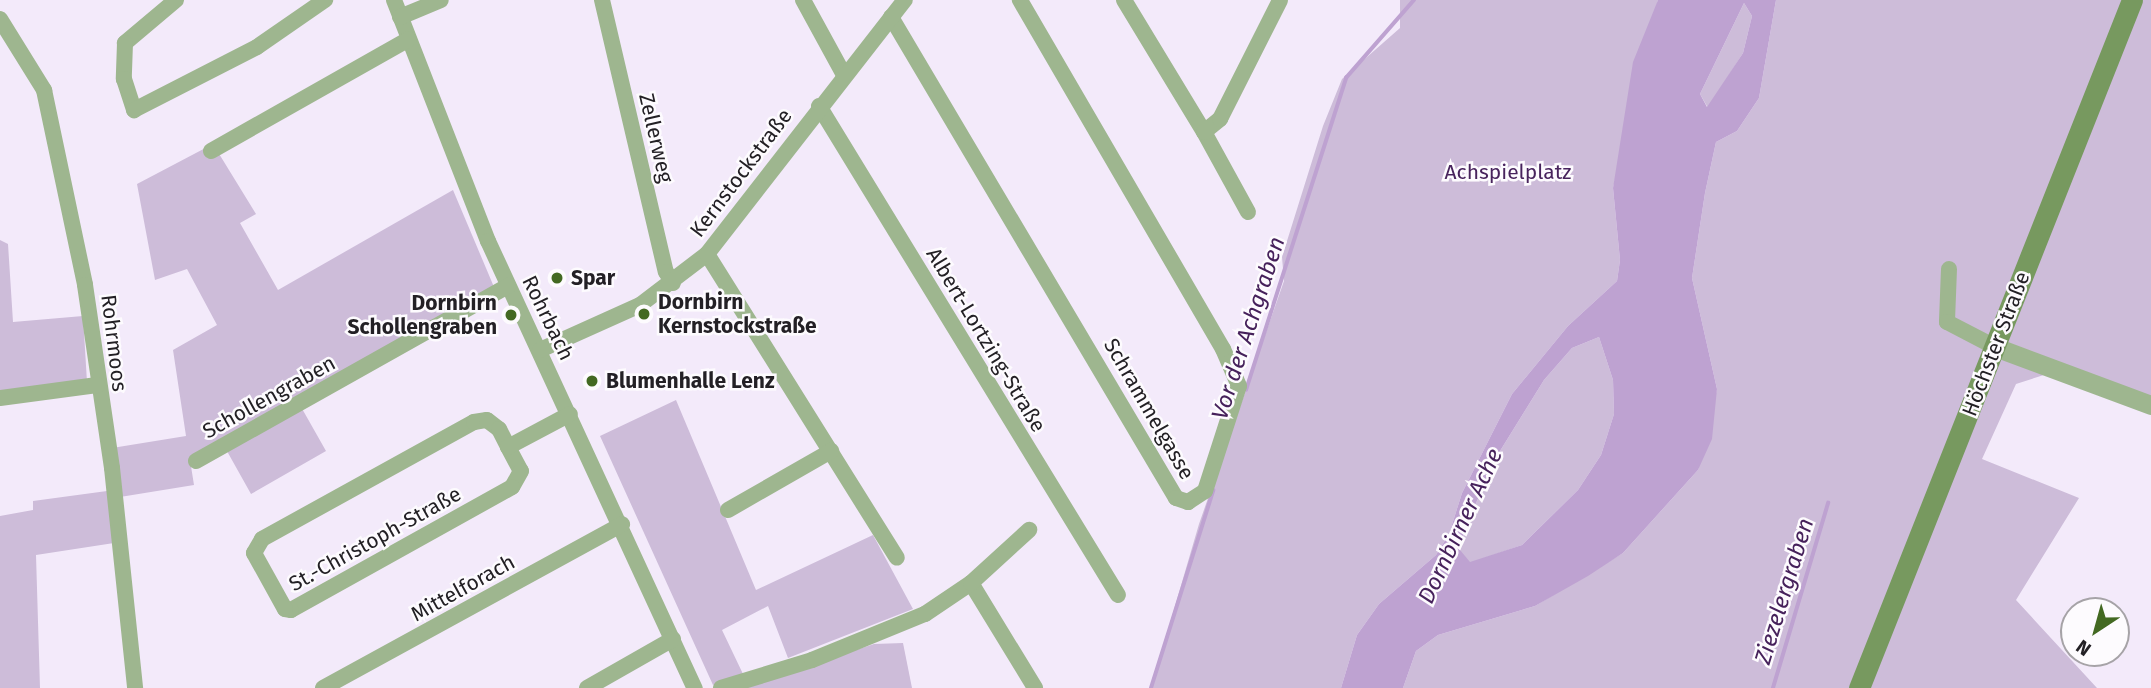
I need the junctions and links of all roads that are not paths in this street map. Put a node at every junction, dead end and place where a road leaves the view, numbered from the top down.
1 (176, 0) edge
2 (325, 0) edge
3 (394, 0) edge
4 (441, 0) edge
5 (602, 0) edge
6 (803, 0) edge
7 (905, 0) edge
8 (1020, 0) edge
9 (1124, 0) edge
10 (1280, 0) edge
11 (2132, 0) edge
12 (400, 16) junction
13 (891, 17) junction
14 (0, 19) edge
15 (409, 39) junction
16 (844, 75) junction
17 (819, 106) junction
18 (1204, 132) junction
19 (211, 151) dead end
20 (1248, 212) dead end
21 (706, 254) junction
22 (1949, 270) dead end
23 (673, 283) junction
24 (508, 286) junction
25 (1995, 347) junction
26 (540, 350) junction
27 (97, 385) junction
28 (0, 398) edge
29 (2151, 405) edge
30 (570, 414) junction
31 (508, 447) junction
32 (831, 451) junction
33 (197, 461) dead end
34 (728, 510) dead end
35 (622, 524) junction
36 (1029, 530) dead end
37 (897, 558) dead end
38 (971, 583) junction
39 (1118, 594) dead end
40 (673, 639) junction
41 (135, 688) edge
42 (323, 688) edge
43 (587, 688) edge
44 (695, 688) edge
45 (721, 688) edge
46 (1035, 688) edge
47 (1859, 688) edge

1 - 2 street
3 - 12 street, Rohrbach
4 - 12 street
5 - 23 street, Zellerweg
6 - 16 street
7 - 13 street, Kernstockstraße
8 - 13 street, Schrammelgasse
9 - 18 street
10 - 18 street
11 - 25 main road, Höchster Straße
12 - 15 street, Rohrbach
13 - 16 street, Kernstockstraße
14 - 27 street, Rohrmoos
15 - 19 street
15 - 24 street, Rohrbach
16 - 17 street, Kernstockstraße
17 - 21 street, Kernstockstraße
17 - 39 street, Albert-Lortzing-Straße
18 - 20 street
21 - 23 street, Kernstockstraße
21 - 32 street
22 - 25 street
23 - 26 street, Kernstockstraße
24 - 26 street, Rohrbach
24 - 33 street, Schollengraben
25 - 29 street
25 - 47 main road, Höchster Straße
26 - 30 street, Rohrbach
27 - 28 street
27 - 41 street, Rohrmoos
30 - 31 street
30 - 35 street, Rohrbach
31 - 31 street, St.-Christoph-Straße
32 - 34 street
32 - 37 street
35 - 40 street, Rohrbach
35 - 42 street, Mittelforach
36 - 38 street
38 - 45 street
38 - 46 street
40 - 43 street
40 - 44 street, Rohrbach

